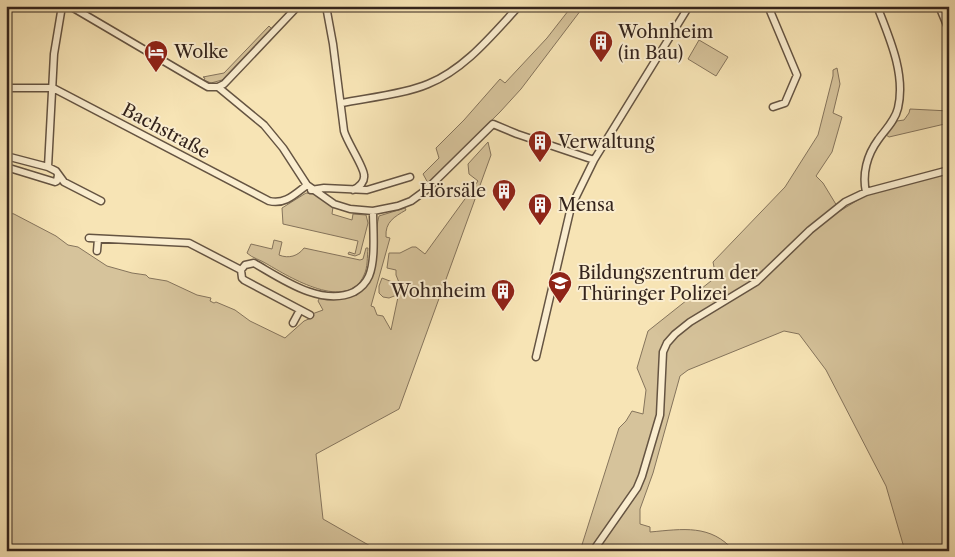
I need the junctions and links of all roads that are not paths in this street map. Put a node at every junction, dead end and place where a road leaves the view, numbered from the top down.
1 (62, 6) edge
2 (70, 6) edge
3 (298, 6) edge
4 (326, 6) edge
5 (519, 6) edge
6 (689, 6) edge
7 (768, 6) edge
8 (878, 6) edge
9 (939, 6) edge
10 (949, 30) edge
11 (218, 87) junction
12 (6, 88) edge
13 (53, 88) junction
14 (342, 103) junction
15 (773, 107) dead end
16 (6, 156) edge
17 (594, 160) junction
18 (6, 166) edge
19 (48, 167) junction
20 (949, 170) edge
21 (58, 175) junction
22 (410, 177) dead end
23 (309, 187) junction
24 (353, 190) junction
25 (866, 192) junction
26 (101, 201) dead end
27 (373, 211) junction
28 (89, 238) dead end
29 (98, 239) junction
30 (97, 251) dead end
31 (241, 270) junction
32 (300, 310) junction
33 (310, 316) dead end
34 (293, 323) dead end
35 (536, 357) dead end
36 (593, 551) edge

1 - 13 street
2 - 11 street
3 - 11 street
4 - 14 street
5 - 14 street
6 - 17 street
7 - 15 street
8 - 25 street
9 - 10 street
11 - 23 street
12 - 13 street, Bachstraße
13 - 19 street
13 - 23 street, Bachstraße
14 - 24 street
16 - 19 street
17 - 27 street
17 - 35 street
18 - 21 street
19 - 21 street
20 - 25 street
21 - 26 street
22 - 24 street
23 - 24 street
23 - 27 street
25 - 36 street
27 - 31 street
28 - 29 street
29 - 30 street
29 - 31 street
31 - 32 street
32 - 33 street
32 - 34 street

